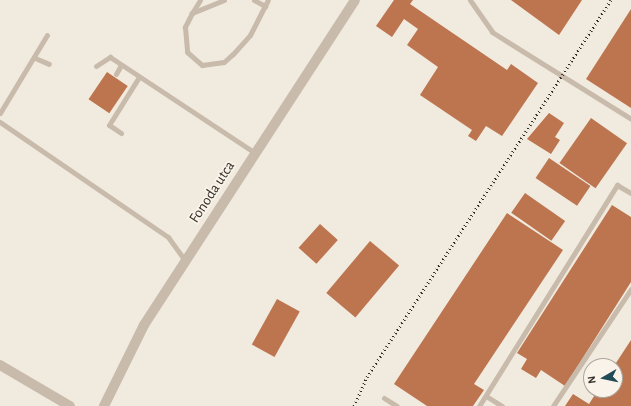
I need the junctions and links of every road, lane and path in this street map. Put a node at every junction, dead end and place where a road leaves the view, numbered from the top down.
1 (200, 0) edge
2 (224, 0) edge
3 (254, 0) edge
4 (268, 0) edge
5 (355, 0) edge
6 (470, 0) edge
7 (265, 6) junction
8 (192, 13) junction
9 (47, 35) dead end
10 (35, 58) junction
11 (49, 64) dead end
12 (121, 65) junction
13 (96, 66) dead end
14 (116, 74) dead end
15 (139, 77) junction
16 (0, 113) edge
17 (631, 119) edge
18 (0, 122) edge
19 (121, 133) dead end
20 (255, 153) junction
21 (631, 193) edge
22 (185, 260) junction
23 (631, 289) edge
24 (0, 365) edge
25 (486, 396) junction
26 (384, 398) dead end
27 (70, 406) edge
28 (104, 406) edge
29 (397, 406) edge
30 (479, 406) edge
31 (502, 406) edge
32 (553, 406) edge

1 - 8 lane
2 - 8 lane
3 - 7 lane
4 - 7 lane
5 - 20 street, Fonoda utca
6 - 17 lane
7 - 8 lane
9 - 10 lane
10 - 11 lane
10 - 16 lane
12 - 13 lane
12 - 14 lane
12 - 15 lane
15 - 19 lane
15 - 20 lane
18 - 22 lane
20 - 22 street, Fonoda utca
21 - 25 lane
22 - 28 street, Fonoda utca
23 - 32 lane
24 - 27 street
25 - 30 lane
25 - 31 lane
26 - 29 lane

